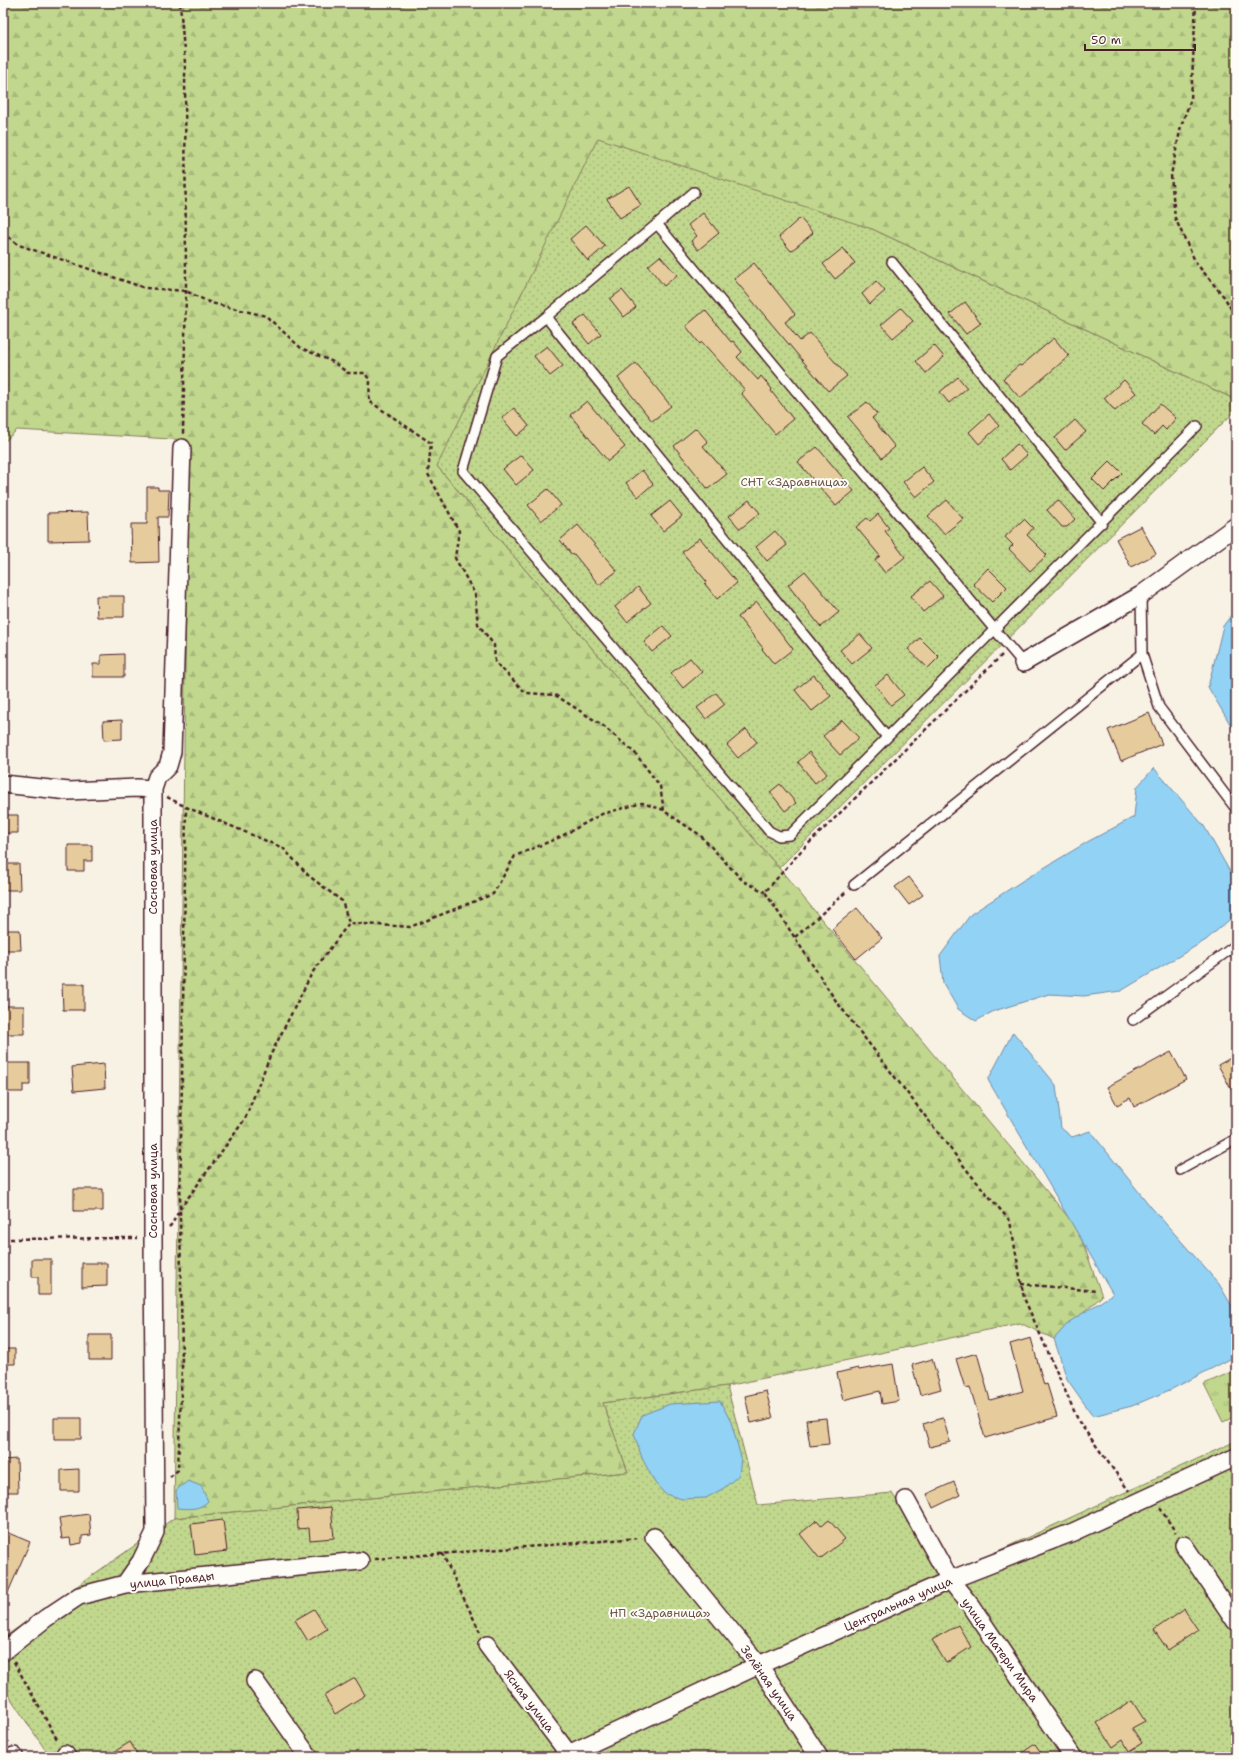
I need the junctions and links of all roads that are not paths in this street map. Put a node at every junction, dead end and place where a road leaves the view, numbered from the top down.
1 (694, 192) dead end
2 (657, 224) junction
3 (892, 262) dead end
4 (546, 317) junction
5 (1197, 426) dead end
6 (182, 448) road end
7 (1102, 523) junction
8 (1235, 528) edge
9 (1141, 595) junction
10 (995, 630) junction
11 (1142, 654) junction
12 (1023, 663) joint
13 (887, 737) junction
14 (3, 784) edge
15 (154, 789) junction
16 (1236, 809) edge
17 (854, 885) road end
18 (1236, 945) edge
19 (1133, 1020) dead end
20 (1236, 1139) edge
21 (1180, 1170) dead end
22 (1236, 1457) edge
23 (906, 1500) dead end
24 (654, 1537) road end
25 (1184, 1545) road end
26 (360, 1561) road end
27 (950, 1580) junction
28 (124, 1584) junction
29 (1236, 1622) edge
30 (487, 1645) road end
31 (5, 1651) edge
32 (759, 1665) junction
33 (255, 1680) dead end
34 (567, 1756) edge
35 (308, 1757) edge
36 (819, 1757) edge
37 (1073, 1757) edge

1 - 2 lane
2 - 4 lane
2 - 10 lane
3 - 7 lane
4 - 13 lane
4 - 13 lane
5 - 7 lane
6 - 15 street
7 - 10 lane
8 - 9 street
9 - 11 lane
9 - 12 street
10 - 12 lane
10 - 13 lane
11 - 16 lane
11 - 17 lane
14 - 15 street
15 - 28 street, Сосновая улица
18 - 19 lane
20 - 21 lane
22 - 27 street, Центральная улица
23 - 27 street, улица Матери Мира
24 - 32 street, Зелёная улица
25 - 29 street
26 - 28 street, улица Правды
27 - 32 street, Центральная улица
27 - 37 street, улица Матери Мира
28 - 31 street, улица Правды
30 - 34 street, Ясная улица
32 - 34 street, Центральная улица
32 - 36 street, Зелёная улица
33 - 35 street

